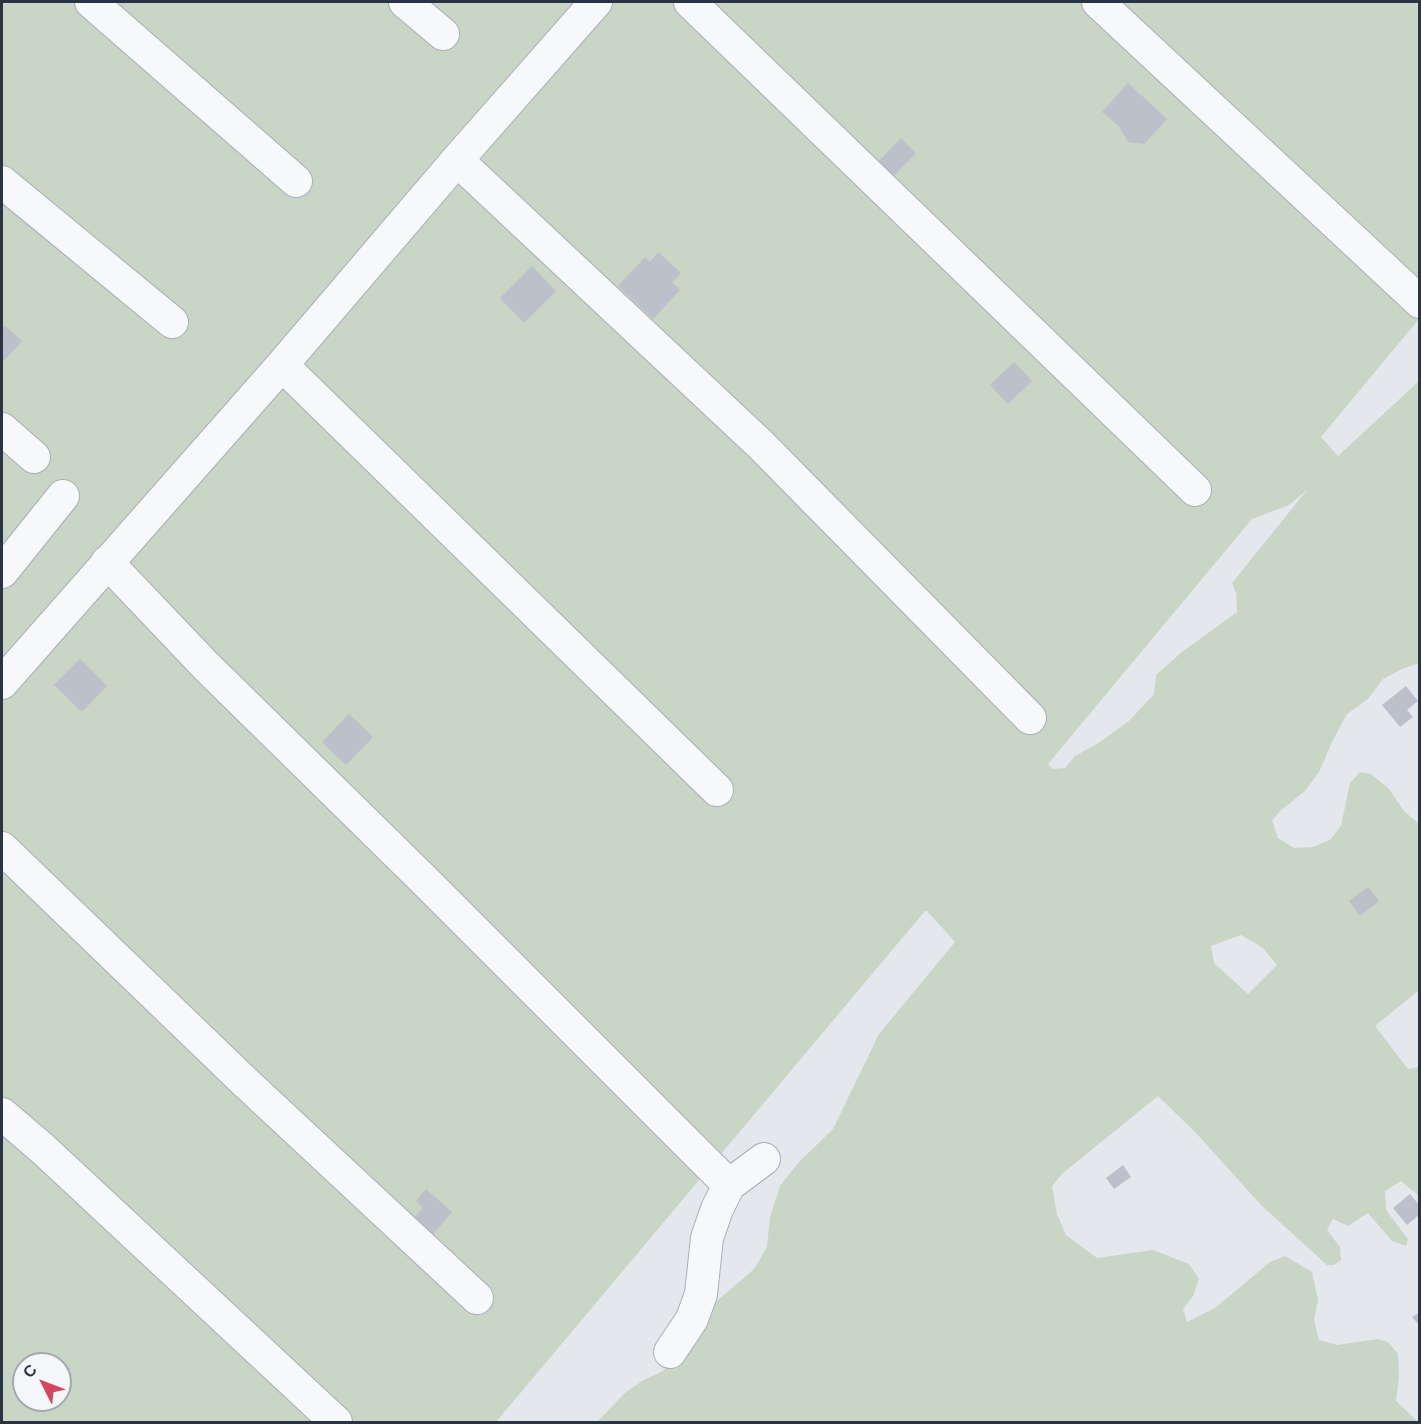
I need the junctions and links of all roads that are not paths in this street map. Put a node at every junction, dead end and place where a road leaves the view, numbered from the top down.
1 (91, 2) edge
2 (405, 2) edge
3 (596, 2) edge
4 (690, 2) edge
5 (1098, 2) edge
6 (443, 34) dead end
7 (457, 160) junction
8 (2, 182) edge
9 (296, 182) dead end
10 (1419, 302) edge
11 (172, 322) dead end
12 (282, 365) junction
13 (2, 429) edge
14 (34, 457) dead end
15 (1195, 490) dead end
16 (63, 496) dead end
17 (107, 562) junction
18 (2, 572) edge
19 (2, 683) edge
20 (1030, 718) dead end
21 (717, 790) dead end
22 (2, 848) edge
23 (2, 1114) edge
24 (764, 1159) dead end
25 (729, 1185) junction
26 (477, 1298) dead end
27 (670, 1352) dead end
28 (336, 1422) edge

1 - 9 street
2 - 6 street
3 - 7 street
4 - 15 street
5 - 10 street
7 - 12 street
7 - 20 street
8 - 11 street
12 - 17 street
12 - 21 street
13 - 14 street
16 - 18 street
17 - 19 street
17 - 25 street
22 - 26 street
23 - 28 street
24 - 25 street
25 - 27 street

